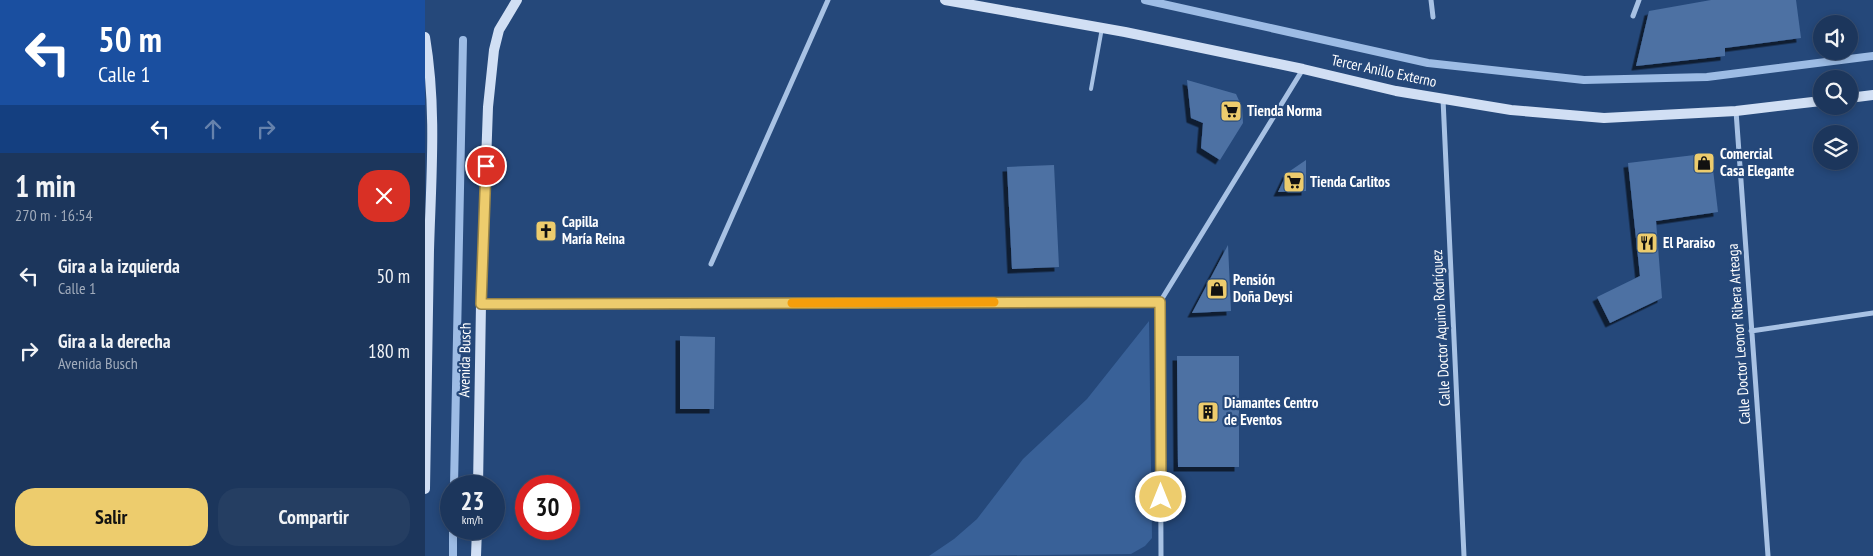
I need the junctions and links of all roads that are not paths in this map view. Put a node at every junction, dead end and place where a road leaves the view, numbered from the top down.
1 (517, 0) edge
2 (828, 0) edge
3 (945, 0) edge
4 (1431, 0) edge
5 (1639, 0) edge
6 (1633, 16) dead end
7 (1433, 17) dead end
8 (1102, 28) junction
9 (425, 38) edge
10 (1303, 69) junction
11 (1091, 89) dead end
12 (1873, 95) edge
13 (1858, 97) edge
14 (1443, 99) junction
15 (1813, 102) edge
16 (1736, 111) junction
17 (711, 264) dead end
18 (1160, 302) junction
19 (481, 304) junction
20 (1873, 313) edge
21 (1751, 330) junction
22 (426, 331) edge
23 (478, 475) edge
24 (425, 489) edge
25 (477, 540) edge
26 (477, 556) edge
27 (1161, 556) edge
28 (1464, 556) edge
29 (1768, 556) edge

1 - 19 main road, Avenida Busch
2 - 17 street
3 - 8 main road, Tercer Anillo Externo
4 - 7 street
5 - 6 street
8 - 10 main road, Tercer Anillo Externo
8 - 11 lane
9 - 22 main road
10 - 14 main road, Tercer Anillo Externo
10 - 18 street
12 - 13 main road
14 - 16 main road, Tercer Anillo Externo
14 - 28 street, Calle Doctor Aquino Rodríguez
15 - 16 main road, Tercer Anillo Externo
16 - 21 street, Calle Doctor Leonor Ribera Arteaga
18 - 19 street
18 - 27 street
19 - 23 main road, Avenida Busch
20 - 21 street
21 - 29 street, Calle Doctor Leonor Ribera Arteaga
22 - 24 main road
25 - 26 main road

